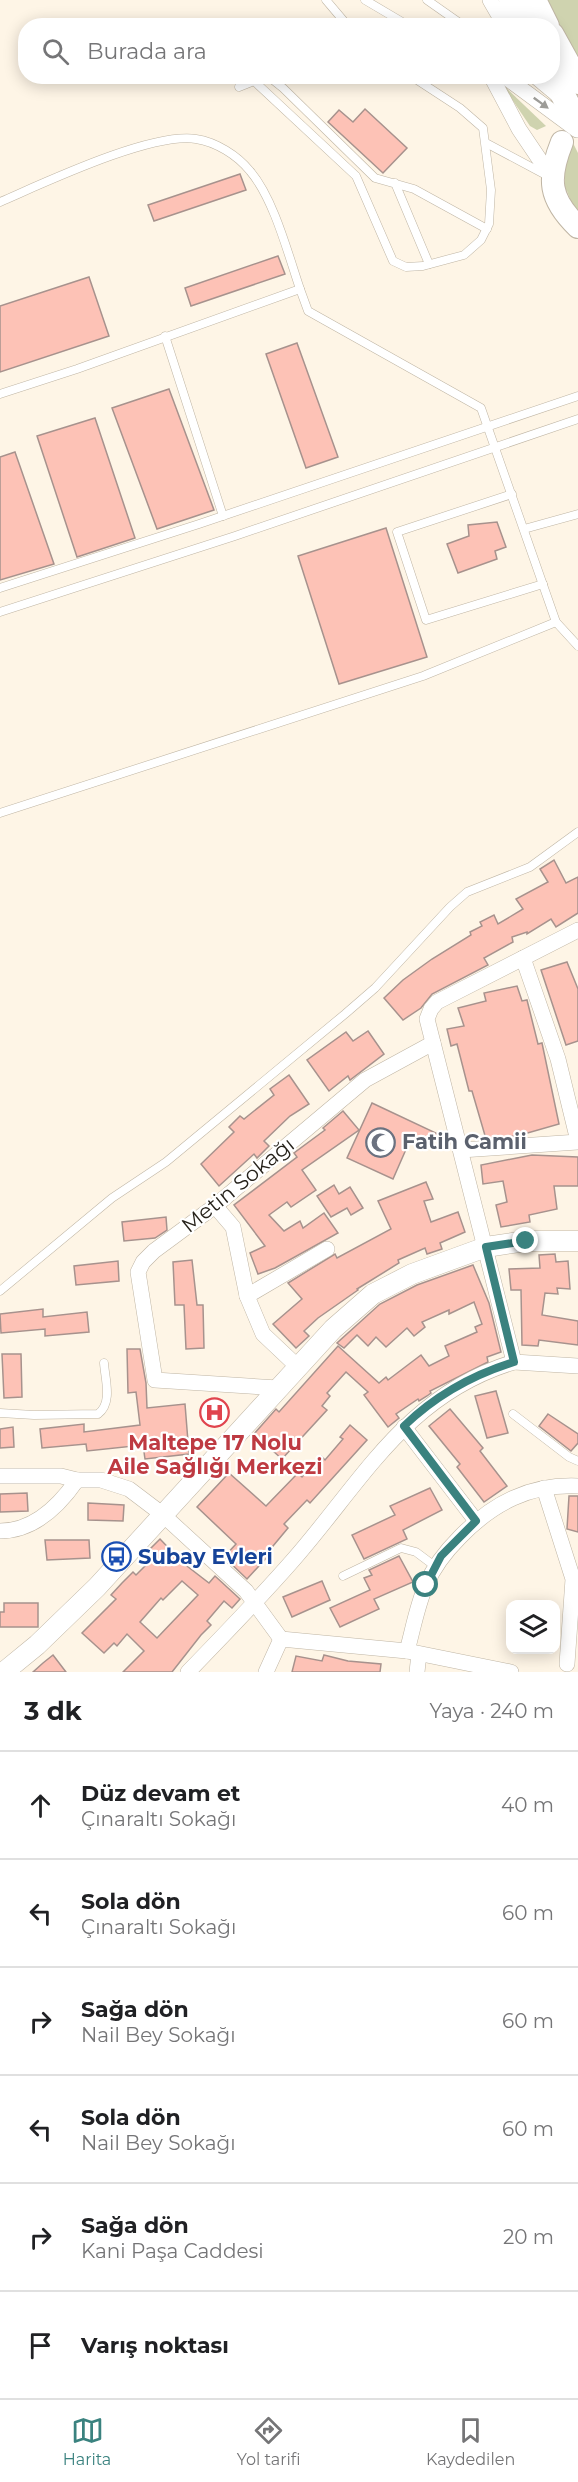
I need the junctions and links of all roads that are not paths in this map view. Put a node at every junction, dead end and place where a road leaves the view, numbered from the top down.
1 (326, 0) edge
2 (365, 0) edge
3 (427, 0) edge
4 (490, 0) edge
5 (511, 0) edge
6 (534, 0) edge
7 (341, 18) edge
8 (395, 18) edge
9 (453, 18) edge
10 (500, 18) edge
11 (522, 18) edge
12 (543, 18) edge
13 (560, 56) edge
14 (570, 82) edge
15 (246, 84) edge
16 (257, 84) edge
17 (277, 84) edge
18 (423, 84) edge
19 (494, 84) edge
20 (513, 84) edge
21 (239, 87) dead end
22 (578, 124) edge
23 (570, 136) edge
24 (486, 143) junction
25 (356, 176) junction
26 (375, 178) junction
27 (552, 178) junction
28 (395, 183) junction
29 (0, 202) edge
30 (578, 227) edge
31 (486, 229) junction
32 (429, 264) junction
33 (300, 289) junction
34 (165, 336) junction
35 (0, 394) edge
36 (578, 396) edge
37 (578, 419) edge
38 (487, 427) junction
39 (495, 448) junction
40 (512, 494) junction
41 (578, 514) edge
42 (223, 516) junction
43 (524, 529) junction
44 (543, 584) junction
45 (0, 588) edge
46 (0, 612) edge
47 (556, 622) junction
48 (578, 646) edge
49 (0, 813) edge
50 (578, 832) edge
51 (578, 930) edge
52 (523, 958) junction
53 (433, 1043) junction
54 (578, 1141) edge
55 (461, 1150) junction
56 (215, 1206) junction
57 (578, 1241) edge
58 (486, 1247) junction
59 (327, 1249) dead end
60 (0, 1291) edge
61 (247, 1296) junction
62 (514, 1362) junction
63 (104, 1363) dead end
64 (578, 1366) edge
65 (298, 1367) junction
66 (278, 1388) junction
67 (0, 1413) edge
68 (513, 1414) dead end
69 (404, 1426) junction
70 (578, 1461) edge
71 (0, 1476) edge
72 (77, 1480) junction
73 (578, 1486) edge
74 (544, 1488) junction
75 (162, 1514) junction
76 (476, 1521) junction
77 (0, 1532) edge
78 (436, 1567) junction
79 (343, 1576) dead end
80 (255, 1602) junction
81 (281, 1639) junction
82 (413, 1652) junction
83 (569, 1667) edge
84 (4, 1672) edge
85 (188, 1672) edge
86 (266, 1672) edge
87 (417, 1672) edge
88 (511, 1672) edge

1 - 7 lane
2 - 8 lane
3 - 9 lane
4 - 10 street
5 - 11 main road
6 - 12 main road
13 - 14 main road
14 - 22 main road
15 - 21 lane
16 - 25 lane
17 - 26 lane
18 - 24 lane
19 - 27 street
20 -> 23 street
23 - 27 main road
24 - 27 lane
24 - 31 lane
25 - 26 lane
25 - 32 lane
26 - 28 lane
27 - 30 main road
28 - 31 lane
28 - 32 lane
29 - 33 lane
31 - 32 lane
33 - 34 lane
33 - 38 lane
34 - 35 lane
34 - 42 lane
36 - 38 lane
37 - 39 lane
38 - 39 lane
38 - 42 lane
39 - 40 lane
39 - 46 lane
40 - 43 lane
40 - 44 lane
41 - 43 lane
42 - 45 lane
43 - 44 lane
44 - 47 lane
47 - 48 lane
47 - 49 lane
50 - 60 lane
51 - 52 street
52 - 53 street
52 - 54 street
53 - 55 street
53 - 56 street, Metin Sokağı
54 - 55 street
55 - 58 street
56 - 61 street
56 - 66 street, Metin Sokağı
57 - 58 street
58 - 62 street
58 - 65 street
59 - 61 street
61 - 65 street
62 - 64 street
62 - 69 street
63 - 67 lane
65 - 66 street
66 - 75 street
68 - 70 lane
69 - 76 street
69 - 80 street
71 - 72 street
72 - 75 street
72 - 77 street
73 - 74 street
74 - 76 street
74 - 83 street
75 - 80 street
75 - 84 street
76 - 78 street
78 - 79 lane
78 - 82 street
80 - 81 street
80 - 85 street
81 - 82 street
81 - 86 street
82 - 87 street
82 - 88 street

